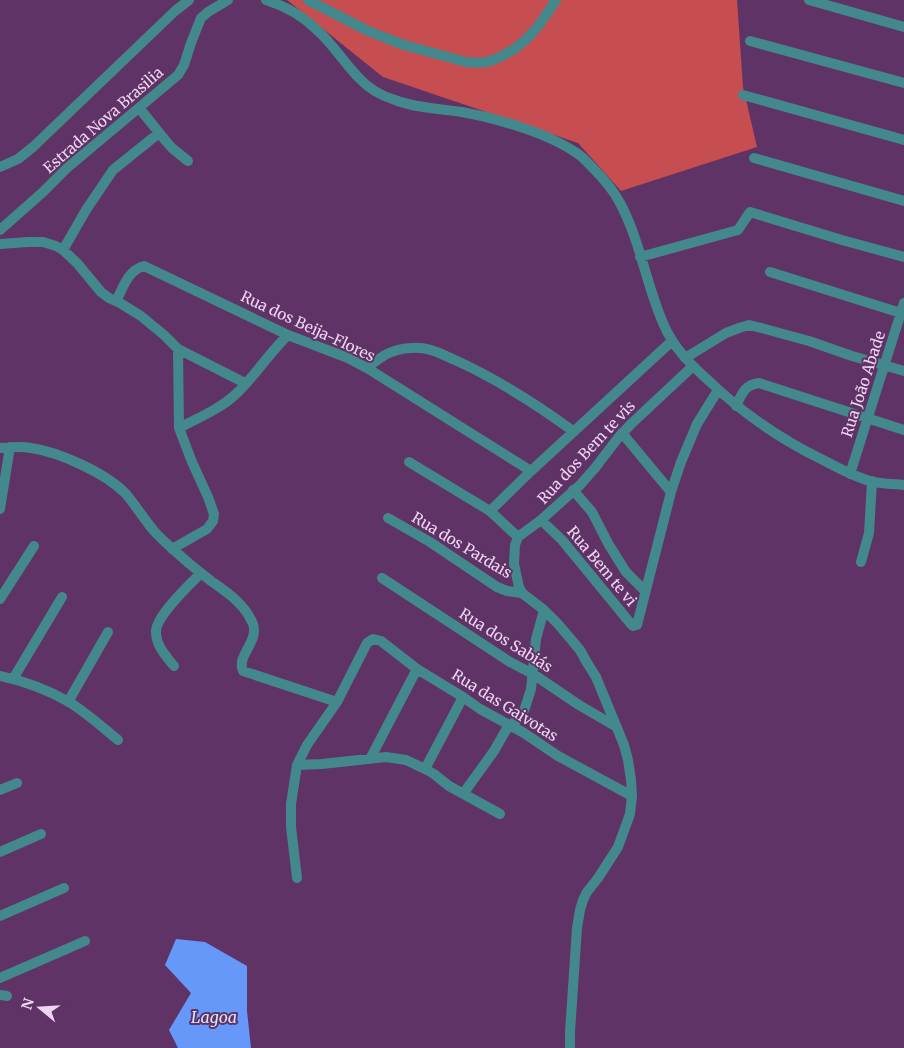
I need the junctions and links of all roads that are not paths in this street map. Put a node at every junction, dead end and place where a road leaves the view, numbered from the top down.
1 (188, 0) edge
2 (228, 0) edge
3 (266, 0) edge
4 (308, 0) edge
5 (556, 0) edge
6 (809, 0) edge
7 (904, 27) edge
8 (750, 41) dead end
9 (904, 83) edge
10 (743, 95) dead end
11 (140, 109) junction
12 (159, 133) junction
13 (904, 140) edge
14 (754, 158) dead end
15 (188, 162) dead end
16 (0, 167) edge
17 (904, 201) edge
18 (0, 230) edge
19 (0, 244) edge
20 (63, 250) junction
21 (640, 256) junction
22 (904, 257) edge
23 (770, 272) dead end
24 (116, 301) junction
25 (903, 310) edge
26 (288, 335) junction
27 (672, 341) junction
28 (178, 349) junction
29 (685, 358) junction
30 (885, 365) junction
31 (692, 366) junction
32 (367, 368) junction
33 (904, 372) edge
34 (245, 384) junction
35 (718, 390) junction
36 (736, 406) junction
37 (868, 418) junction
38 (179, 428) junction
39 (904, 430) edge
40 (573, 431) junction
41 (622, 434) junction
42 (5, 448) edge
43 (409, 462) dead end
44 (531, 471) junction
45 (850, 474) junction
46 (872, 481) junction
47 (904, 485) edge
48 (573, 490) junction
49 (671, 492) junction
50 (0, 509) edge
51 (490, 511) junction
52 (388, 518) dead end
53 (542, 520) junction
54 (518, 537) junction
55 (34, 546) dead end
56 (172, 549) junction
57 (861, 562) dead end
58 (201, 573) junction
59 (382, 578) dead end
60 (645, 591) junction
61 (522, 593) junction
62 (62, 597) dead end
63 (0, 599) edge
64 (544, 610) junction
65 (108, 632) dead end
66 (174, 666) dead end
67 (417, 669) junction
68 (533, 674) junction
69 (0, 676) edge
70 (13, 679) junction
71 (463, 697) junction
72 (68, 702) junction
73 (337, 702) junction
74 (510, 726) junction
75 (615, 726) junction
76 (118, 740) dead end
77 (370, 758) junction
78 (297, 765) junction
79 (425, 769) junction
80 (17, 783) dead end
81 (0, 790) edge
82 (463, 794) junction
83 (632, 796) junction
84 (500, 814) dead end
85 (41, 834) dead end
86 (0, 852) edge
87 (297, 878) dead end
88 (64, 888) dead end
89 (0, 916) edge
90 (85, 941) dead end
91 (0, 978) edge
92 (570, 1048) edge

1 - 16 street
2 - 11 street, Estrada Nova Brasilia
3 - 21 street
4 - 5 street
6 - 7 street
8 - 9 street
10 - 13 street
11 - 12 street
11 - 18 street, Estrada Nova Brasilia
12 - 15 street
12 - 20 street
14 - 17 street
19 - 20 street
20 - 24 street
21 - 22 street
21 - 27 street
23 - 25 street
24 - 26 street, Rua dos Beija-Flores
24 - 28 street
25 - 30 street, Rua João Abade
26 - 32 street, Rua dos Beija-Flores
26 - 34 street
27 - 29 street
27 - 40 street, Rua dos Bem te vis
28 - 34 street
28 - 38 street
29 - 30 street
29 - 31 street
30 - 33 street
30 - 37 street, Rua João Abade
31 - 35 street
31 - 41 street, Rua dos Bem te vis
32 - 40 street
32 - 44 street, Rua dos Beija-Flores
34 - 38 street
35 - 36 street
35 - 49 street, Rua Bem te vi
36 - 37 street
36 - 45 street
37 - 39 street
37 - 45 street, Rua João Abade
38 - 56 street
40 - 44 street, Rua dos Bem te vis
41 - 48 street, Rua dos Bem te vis
41 - 49 street
42 - 50 street
42 - 56 street
43 - 51 street
44 - 51 street, Rua dos Bem te vis
45 - 46 street
46 - 47 street
46 - 57 street
48 - 53 street, Rua dos Bem te vis
48 - 60 street, Rua Bem te vi
49 - 60 street, Rua Bem te vi
51 - 54 street
52 - 61 street, Rua dos Pardais
53 - 54 street, Rua dos Bem te vis
53 - 60 street, Rua Bem te vi
54 - 61 street
55 - 63 street
56 - 58 street
58 - 66 street
58 - 73 street
59 - 68 street, Rua dos Sabiás
61 - 64 street
62 - 70 street
64 - 68 street
64 - 75 street
65 - 72 street
67 - 71 street, Rua das Gaivotas
67 - 73 street, Rua das Gaivotas
67 - 77 street
68 - 74 street
68 - 75 street, Rua dos Sabiás
69 - 70 street
70 - 72 street
71 - 74 street, Rua das Gaivotas
71 - 79 street
72 - 76 street
73 - 78 street
74 - 82 street
74 - 83 street, Rua das Gaivotas
75 - 83 street
77 - 78 street
77 - 79 street
78 - 87 street
79 - 82 street
80 - 81 street
82 - 84 street
83 - 92 street
85 - 86 street
88 - 89 street
90 - 91 street

